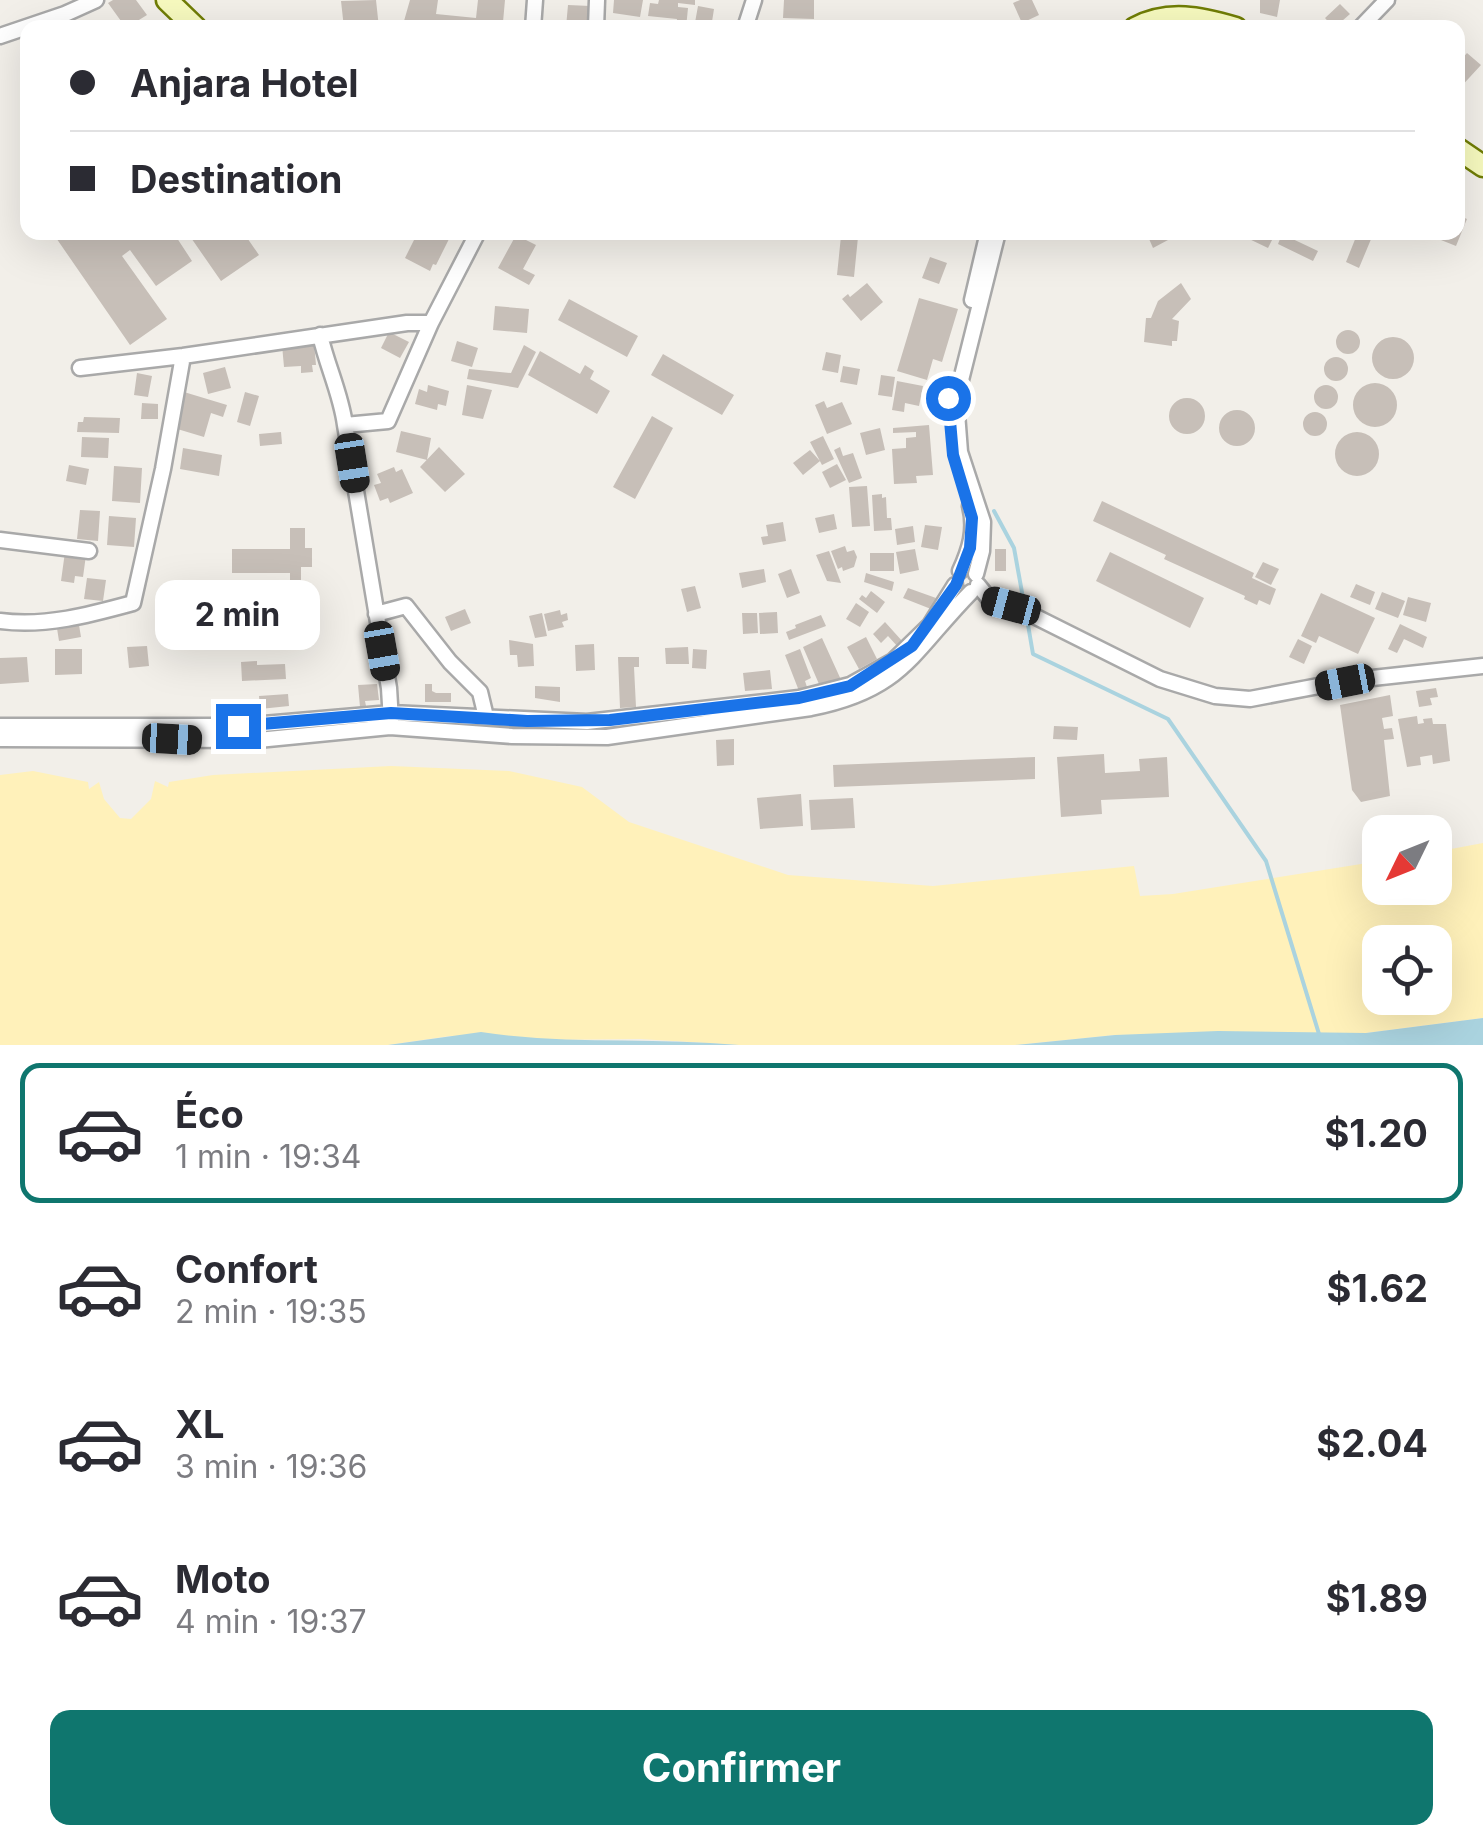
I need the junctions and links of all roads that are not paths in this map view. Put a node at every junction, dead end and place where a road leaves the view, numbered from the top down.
1 (96, 0) edge
2 (167, 0) edge
3 (1387, 0) edge
4 (1170, 9) edge
5 (47, 20) edge
6 (188, 20) edge
7 (1209, 20) edge
8 (1368, 20) edge
9 (474, 240) edge
10 (986, 240) edge
11 (996, 240) edge
12 (430, 323) junction
13 (320, 335) junction
14 (183, 356) junction
15 (80, 368) dead end
16 (345, 425) junction
17 (0, 540) edge
18 (89, 551) dead end
19 (958, 578) junction
20 (975, 584) junction
21 (376, 614) junction
22 (0, 621) edge
23 (1483, 666) edge
24 (486, 717) junction
25 (391, 720) junction
26 (0, 726) edge
27 (0, 739) edge

1 - 5 street
2 - 6 main road
3 - 8 street
4 - 7 main road
9 - 12 street
10 - 19 street
11 - 20 street
12 - 13 street
12 - 16 street
13 - 14 street
13 - 16 street
14 - 15 street
14 - 22 street
16 - 21 street
17 - 18 street
19 - 20 street
19 - 24 street
20 - 23 street
20 - 25 street
21 - 24 street
21 - 25 street
24 - 25 street
25 - 26 street
25 - 27 street

